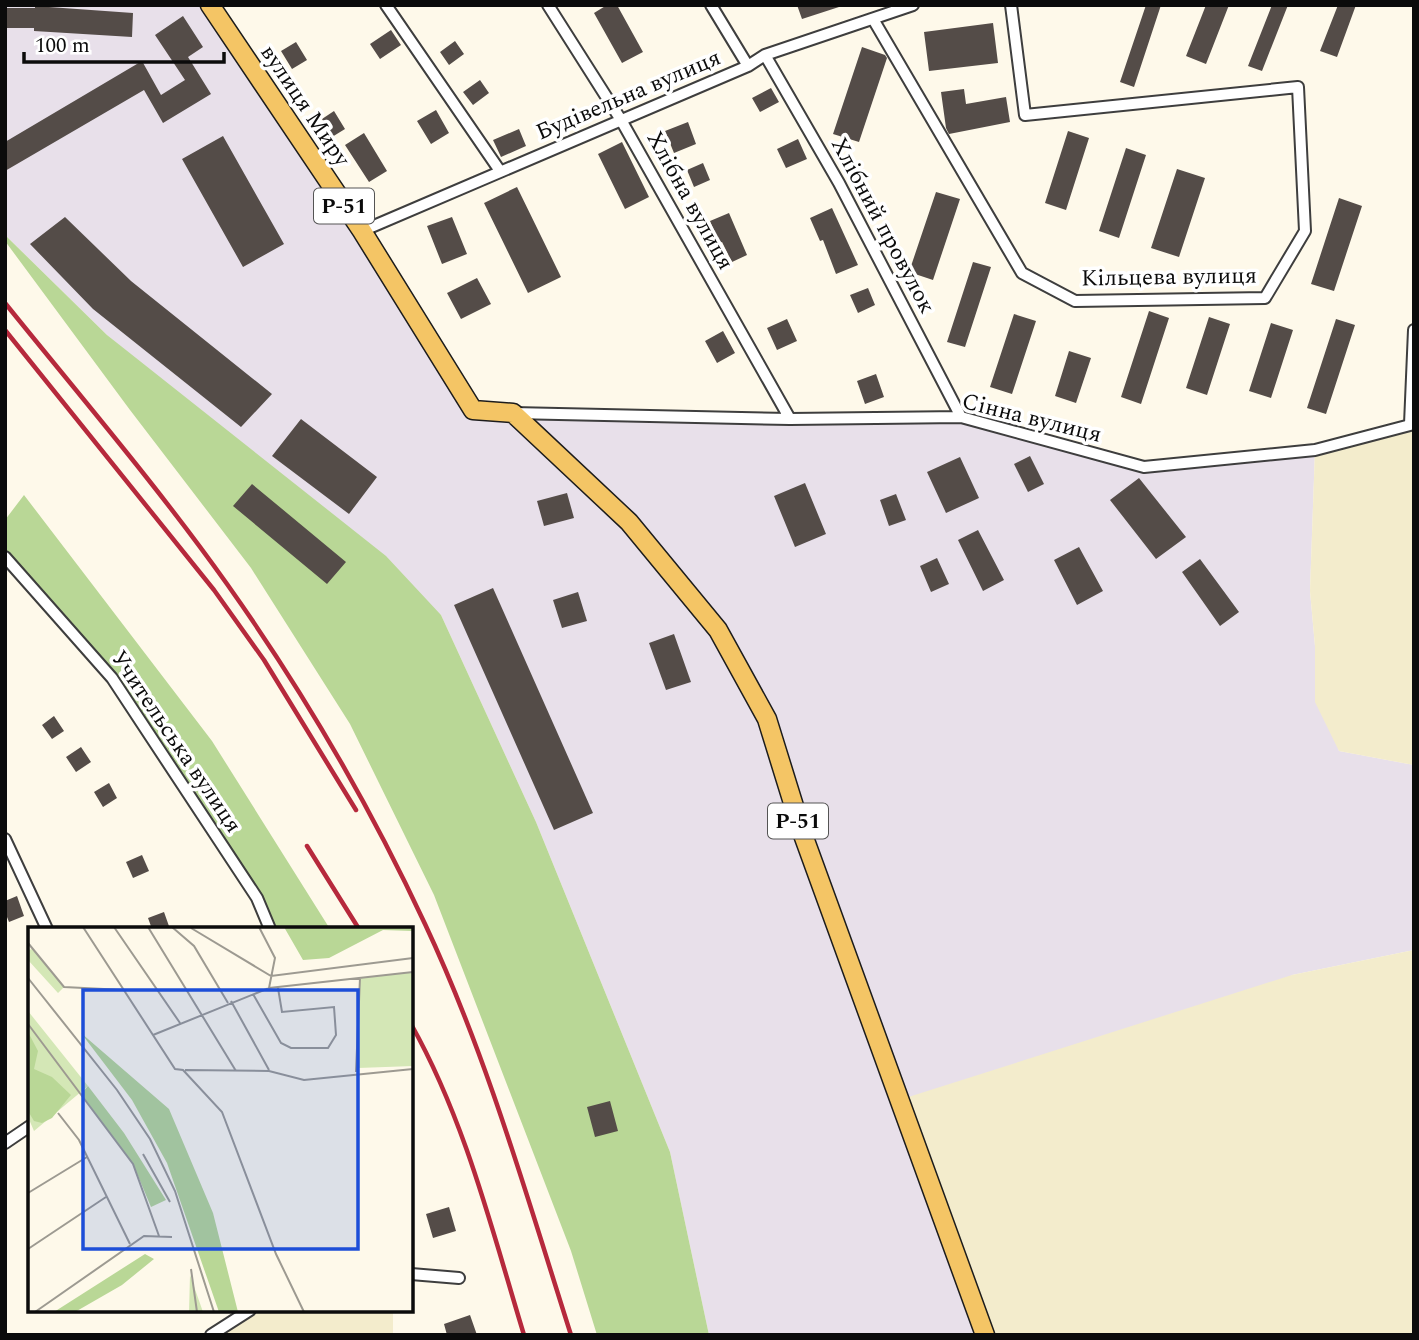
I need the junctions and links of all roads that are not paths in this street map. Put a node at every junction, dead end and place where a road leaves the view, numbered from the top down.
1 (210, 5) edge
2 (386, 5) edge
3 (548, 5) edge
4 (711, 5) edge
5 (913, 5) edge
6 (1011, 5) edge
7 (873, 19) junction
8 (765, 55) junction
9 (748, 66) junction
10 (621, 120) junction
11 (500, 171) junction
12 (362, 231) junction
13 (1414, 330) edge
14 (513, 413) junction
15 (961, 417) junction
16 (790, 419) junction
17 (1412, 424) edge
18 (5, 557) edge
19 (5, 839) edge
20 (16, 865) junction
21 (5, 872) edge
22 (46, 927) edge
23 (269, 927) edge
24 (28, 1127) edge
25 (5, 1143) edge
26 (413, 1274) edge
27 (459, 1278) dead end
28 (242, 1312) edge
29 (211, 1335) edge
30 (985, 1335) edge

1 - 12 main road, вулиця Миру / Р-51
2 - 11 street
3 - 10 street, Хлібна вулиця
4 - 9 street
5 - 7 street, Будівельна вулиця
6 - 7 street, Кільцева вулиця
7 - 8 street, Будівельна вулиця
8 - 9 street, Будівельна вулиця
8 - 15 street, Хлібний провулок
9 - 10 street, Будівельна вулиця
10 - 11 street, Будівельна вулиця
10 - 16 street, Хлібна вулиця
11 - 12 street, Будівельна вулиця
12 - 14 main road, вулиця Миру / Р-51
13 - 17 street
14 - 16 street, Сінна вулиця
14 - 30 main road, Р-51
15 - 16 street, Сінна вулиця
15 - 17 street, Сінна вулиця
18 - 23 street, Учительська вулиця
19 - 20 street
20 - 21 street
20 - 22 street
24 - 25 street
26 - 27 street
28 - 29 street

